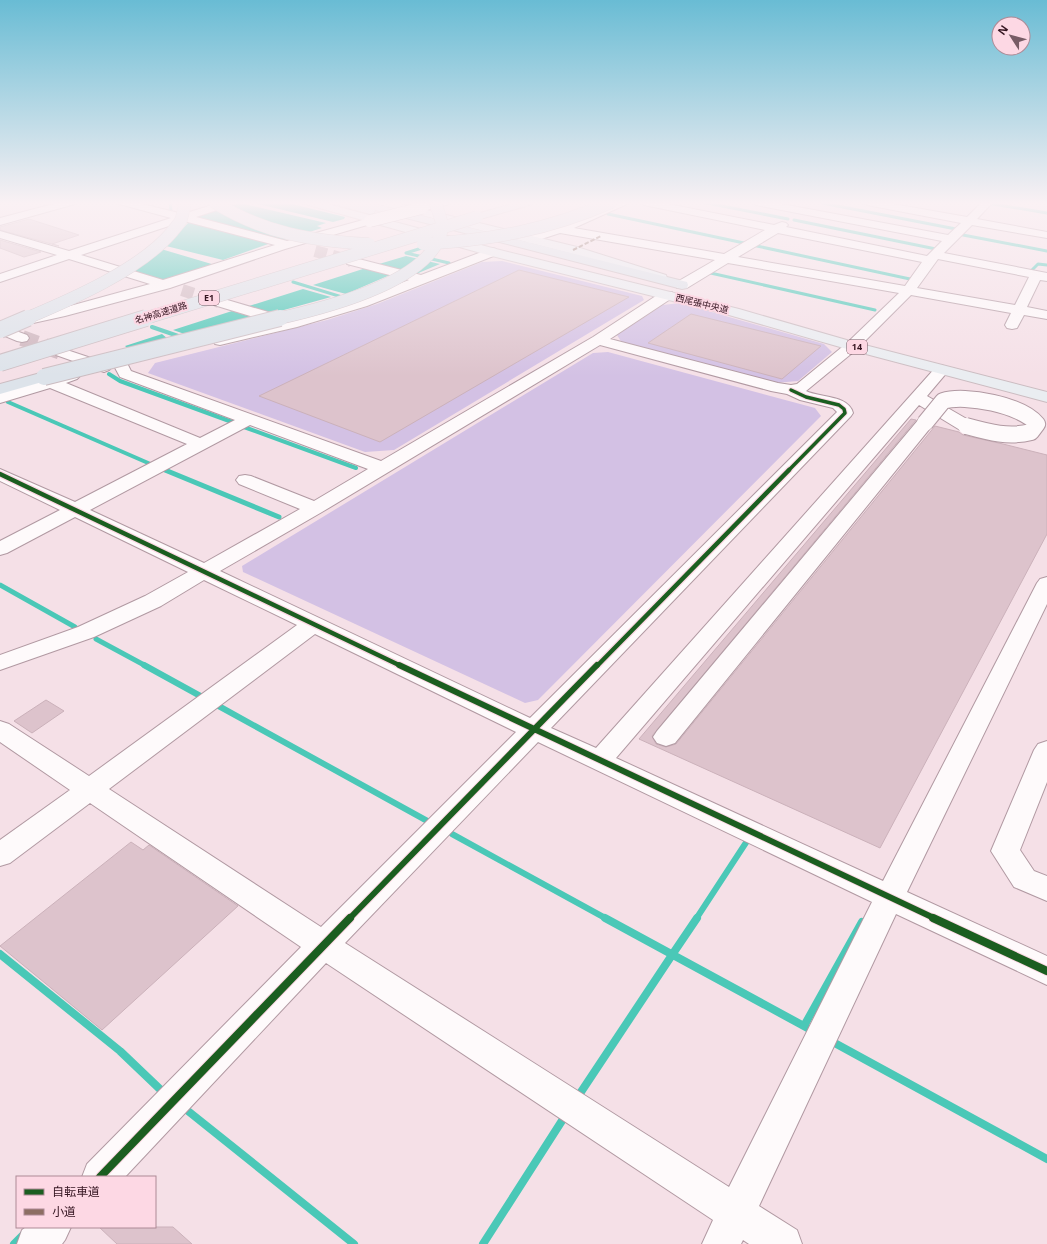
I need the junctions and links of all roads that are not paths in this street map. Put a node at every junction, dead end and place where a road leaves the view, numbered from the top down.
1 (53, 260) edge
2 (84, 260) edge
3 (133, 260) edge
4 (139, 260) edge
5 (240, 260) edge
6 (306, 260) tunnel mouth
7 (332, 260) tunnel mouth
8 (422, 260) edge
9 (472, 260) edge
10 (525, 260) edge
11 (555, 260) edge
12 (584, 260) edge
13 (607, 260) edge
14 (724, 260) edge
15 (732, 260) edge
16 (931, 260) edge
17 (944, 260) edge
18 (351, 261) tunnel mouth
19 (119, 271) junction
20 (1041, 276) edge
21 (0, 278) edge
22 (422, 280) junction
23 (164, 285) junction
24 (682, 285) junction
25 (642, 289) junction
26 (182, 290) tunnel mouth
27 (909, 290) junction
28 (667, 295) junction
29 (219, 302) tunnel mouth
30 (1018, 310) junction
31 (1047, 315) edge
32 (292, 324) junction
33 (0, 325) edge
34 (1012, 325) dead end
35 (0, 330) edge
36 (22, 338) tunnel mouth
37 (598, 340) junction
38 (855, 342) junction
39 (61, 352) tunnel mouth
40 (0, 353) edge
41 (0, 363) edge
42 (121, 364) junction
43 (104, 367) junction
44 (941, 370) junction
45 (50, 382) junction
46 (0, 389) edge
47 (1047, 389) edge
48 (791, 390) junction
49 (917, 397) junction
50 (1047, 397) edge
51 (0, 398) edge
52 (249, 419) junction
53 (201, 444) junction
54 (382, 468) junction
55 (0, 474) edge
56 (245, 480) dead end
57 (315, 508) junction
58 (75, 510) junction
59 (0, 549) edge
60 (205, 572) junction
61 (1047, 583) edge
62 (314, 624) junction
63 (0, 662) edge
64 (0, 730) edge
65 (534, 730) junction
66 (666, 737) dead end
67 (1047, 750) edge
68 (599, 761) junction
69 (88, 790) junction
70 (0, 855) edge
71 (1047, 889) edge
72 (890, 896) junction
73 (323, 945) junction
74 (1047, 970) edge
75 (101, 1176) edge
76 (736, 1214) junction
77 (51, 1228) edge
78 (36, 1244) edge
79 (721, 1244) edge
80 (783, 1244) edge

1 - 21 street
2 - 19 street
3 - 19 street
4 - 35 highway, bridge
5 - 23 street, bridge
6 - 40 highway, 名神高速道路 / E1, bridge
7 - 41 highway, 名神高速道路 / E1, bridge
8 - 46 highway, bridge
9 - 22 street
10 - 25 main road, 西尾張中央道 / 14
11 - 25 highway
12 - 24 highway
13 - 24 main road, 西尾張中央道 / 14
14 - 24 street
15 - 27 street
16 - 27 street
17 - 20 street
18 - 22 street
19 - 23 street
19 - 33 street
20 - 30 street
22 - 32 street
23 - 26 street
23 - 33 street
24 - 38 main road, 西尾張中央道 / 14
25 - 28 main road, 西尾張中央道 / 14
27 - 30 street
27 - 38 street
28 - 37 street
28 - 38 main road, 西尾張中央道 / 14
29 - 32 street
30 - 31 street
30 - 34 street
32 - 42 street
35 - 36 street
37 - 48 street
37 - 54 street
38 - 44 main road, 西尾張中央道 / 14
38 - 47 main road, 西尾張中央道 / 14
38 - 48 street
39 - 43 street
42 - 43 street
42 - 52 street
43 - 45 street
44 - 49 street
44 - 50 main road, 西尾張中央道 / 14
45 - 51 street
45 - 53 street
48 - 65 street
49 - 66 street, bridge
49 - 68 street
52 - 53 street
52 - 54 street
53 - 58 street
54 - 57 street
55 - 58 street
56 - 57 street
57 - 60 street
58 - 59 street
58 - 60 street
60 - 62 street
60 - 63 street
61 - 72 street
62 - 65 street
62 - 69 street
64 - 69 street
65 - 68 street
65 - 73 street
67 - 71 street
68 - 72 street
69 - 70 street
69 - 73 street
72 - 74 street
72 - 76 street
73 - 75 street
73 - 76 street
76 - 79 street
76 - 80 street
77 - 78 street

